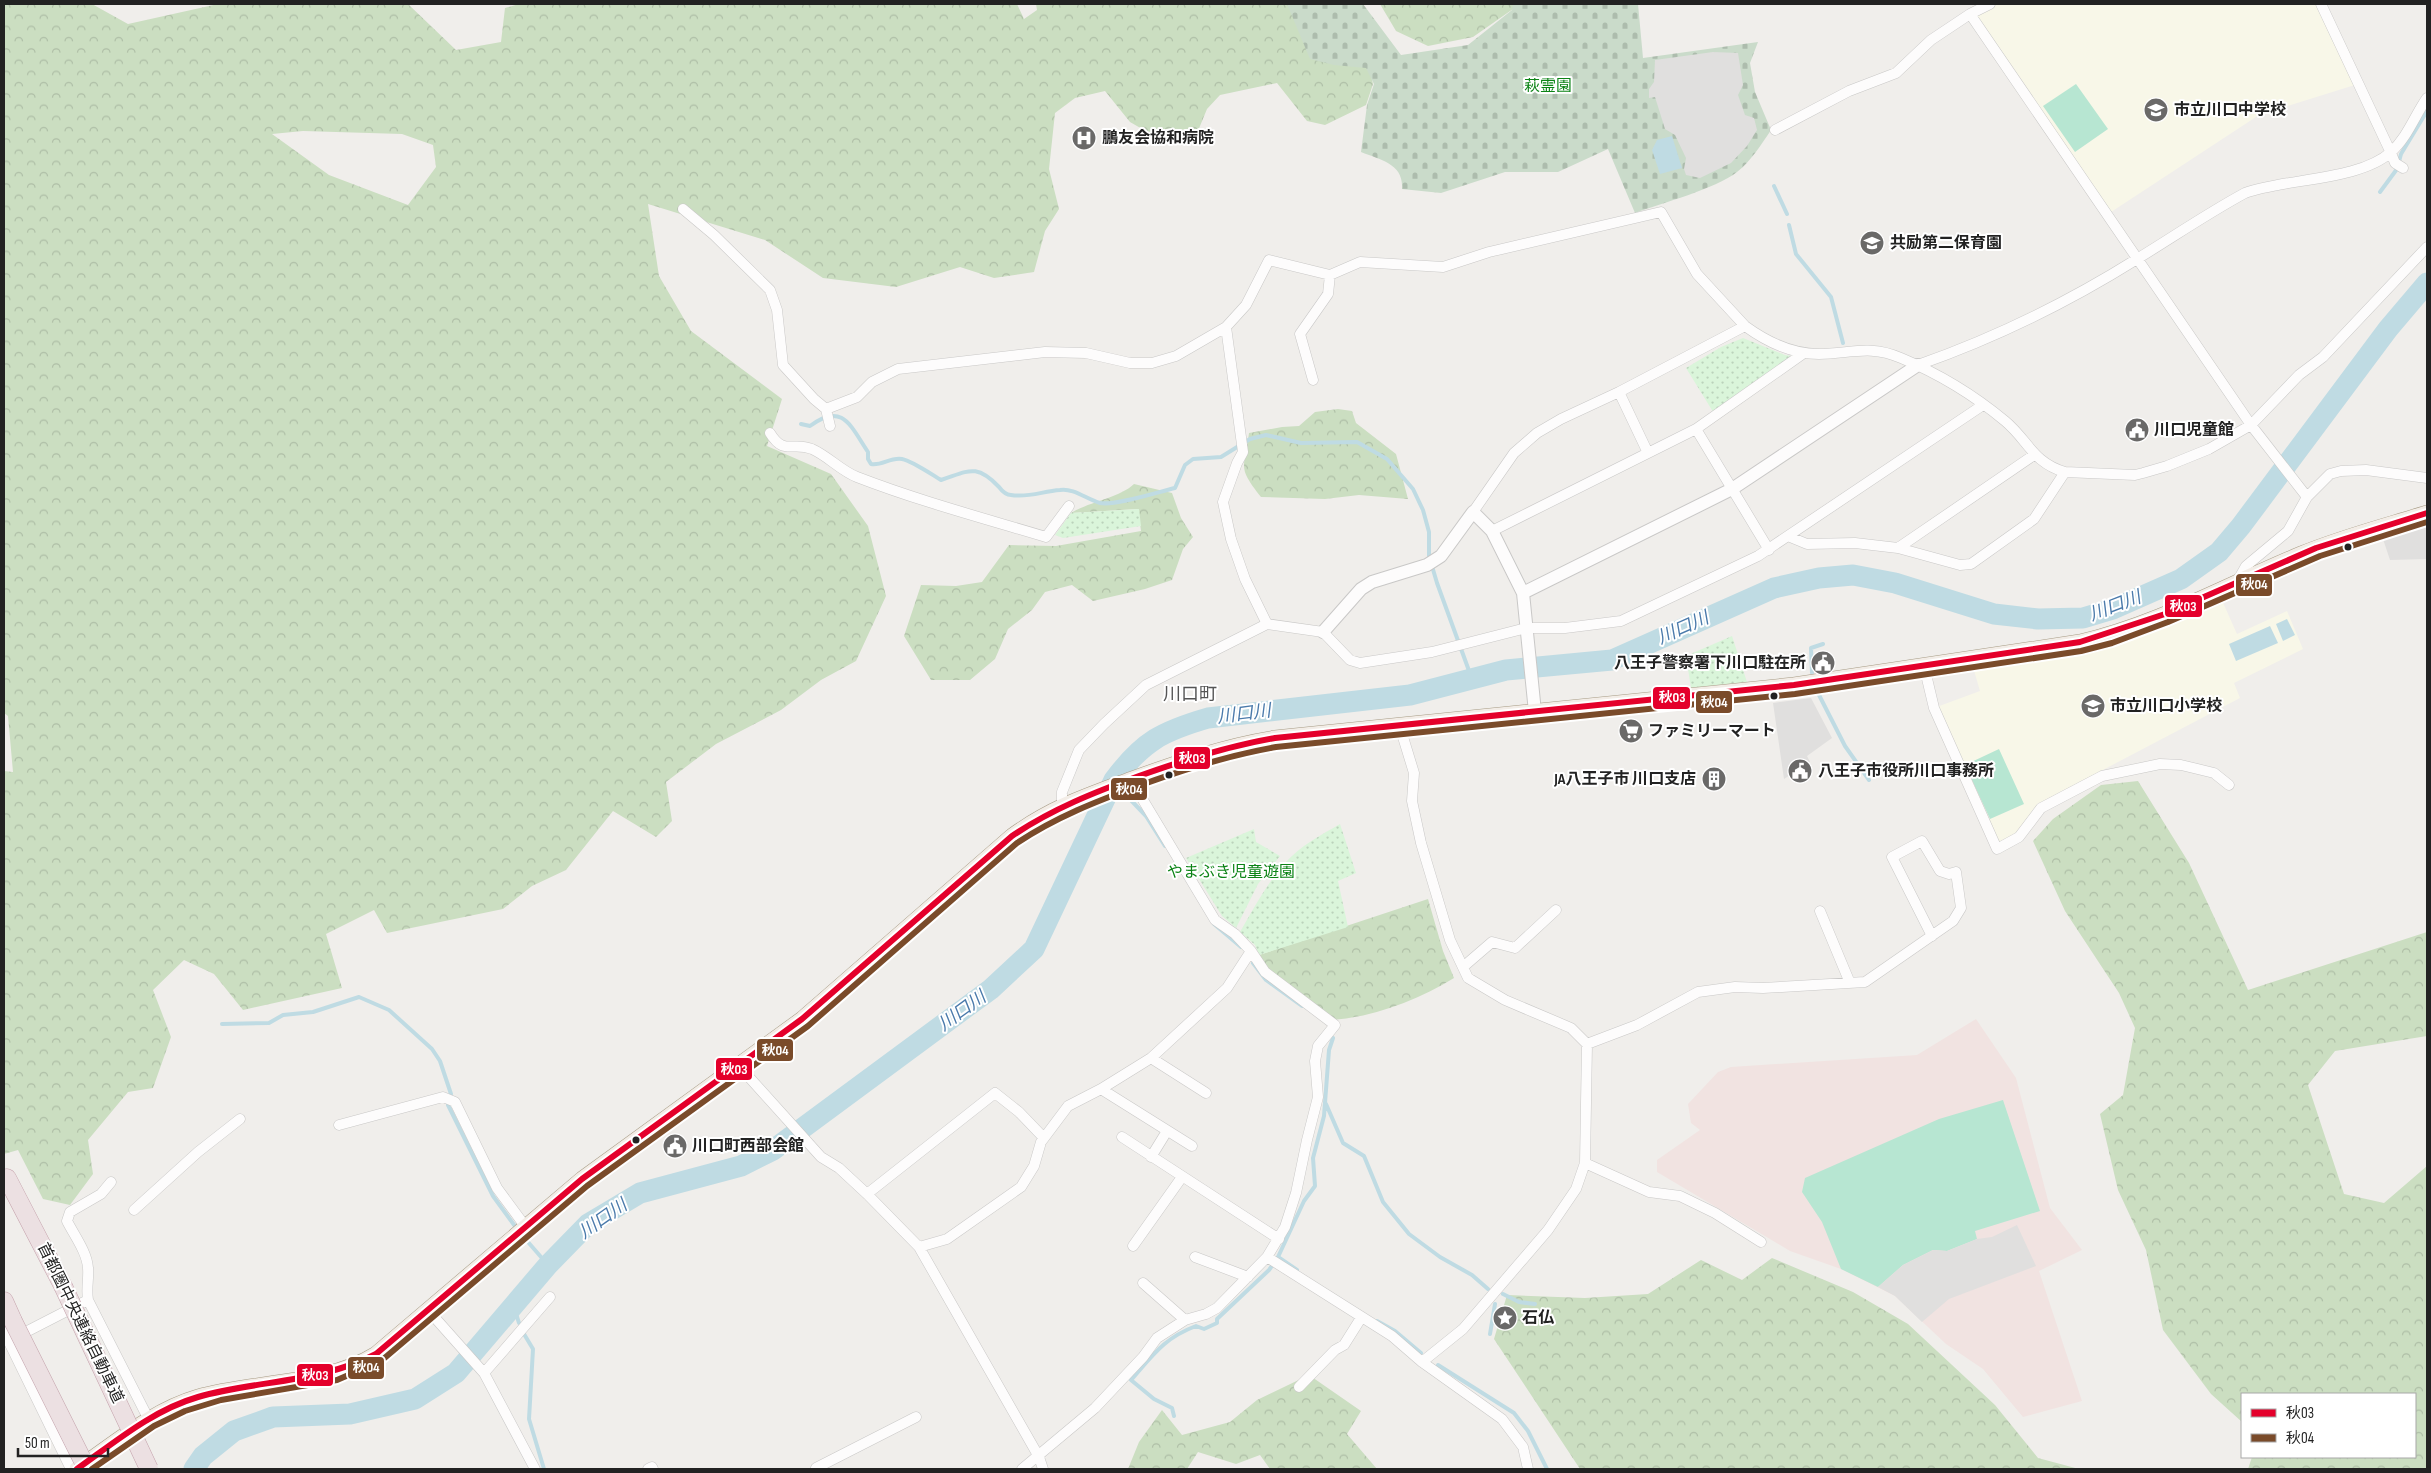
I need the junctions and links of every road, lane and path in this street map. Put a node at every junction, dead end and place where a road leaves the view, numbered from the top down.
1 (1990, 4) edge
2 (2321, 4) edge
3 (1970, 14) junction
4 (2427, 98) edge
5 (1775, 130) dead end
6 (2391, 153) junction
7 (2399, 166) dead end
8 (683, 209) dead end
9 (2427, 247) edge
10 (2138, 259) junction
11 (1330, 275) junction
12 (1745, 326) junction
13 (1226, 327) junction
14 (1804, 353) junction
15 (1918, 365) junction
16 (1314, 380) dead end
17 (1619, 392) junction
18 (1984, 405) junction
19 (826, 410) junction
20 (2251, 425) junction
21 (830, 426) dead end
22 (1696, 429) junction
23 (770, 433) dead end
24 (1648, 453) junction
25 (2034, 454) junction
26 (2065, 472) junction
27 (2427, 478) edge
28 (1732, 489) junction
29 (2307, 496) junction
30 (1069, 506) dead end
31 (1473, 512) junction
32 (2427, 512) edge
33 (1492, 531) junction
34 (1790, 537) junction
35 (1898, 548) junction
36 (1769, 550) junction
37 (2238, 582) junction
38 (1523, 593) junction
39 (1267, 624) junction
40 (1322, 632) junction
41 (1526, 634) junction
42 (1924, 666) junction
43 (1535, 712) junction
44 (1399, 724) junction
45 (1131, 780) junction
46 (2229, 785) dead end
47 (1067, 802) junction
48 (1556, 910) dead end
49 (1820, 911) dead end
50 (1932, 936) junction
51 (1251, 951) junction
52 (1462, 967) junction
53 (1850, 983) junction
54 (1587, 1044) junction
55 (1151, 1058) junction
56 (739, 1066) junction
57 (1101, 1089) junction
58 (1206, 1093) dead end
59 (240, 1118) dead end
60 (339, 1125) dead end
61 (1167, 1131) junction
62 (1044, 1138) junction
63 (1122, 1138) dead end
64 (1192, 1146) dead end
65 (1151, 1157) junction
66 (1585, 1163) junction
67 (1182, 1176) junction
68 (7, 1178) dead end
69 (111, 1182) dead end
70 (867, 1194) junction
71 (134, 1210) dead end
72 (520, 1230) junction
73 (1279, 1239) junction
74 (1761, 1242) dead end
75 (1133, 1246) dead end
76 (918, 1247) junction
77 (1196, 1257) dead end
78 (1268, 1258) junction
79 (1248, 1277) junction
80 (1143, 1284) dead end
81 (550, 1296) dead end
82 (88, 1300) junction
83 (4, 1301) edge
84 (428, 1310) junction
85 (1361, 1318) junction
86 (1184, 1320) junction
87 (7, 1333) edge
88 (1422, 1362) junction
89 (482, 1370) junction
90 (1298, 1386) dead end
91 (916, 1417) dead end
92 (149, 1420) junction
93 (1038, 1457) junction
94 (816, 1468) dead end
95 (71, 1469) edge
96 (77, 1469) edge
97 (87, 1469) edge
98 (149, 1469) edge
99 (535, 1469) edge
100 (648, 1469) edge
101 (653, 1469) edge
102 (1022, 1469) edge
103 (1043, 1469) edge
104 (1528, 1469) edge

1 - 3 street
2 - 6 street
3 - 5 street
3 - 10 street
4 - 6 street
6 - 7 street
6 - 10 street
8 - 19 street
9 - 20 street
10 - 15 street
10 - 20 street
11 - 12 street
11 - 13 street
11 - 16 street
12 - 14 street
12 - 17 street
13 - 19 street
13 - 39 street
14 - 15 street
14 - 22 street
15 - 18 street
15 - 28 street
17 - 24 street
17 - 31 street
18 - 25 street
18 - 34 street
19 - 21 street
20 - 26 street
20 - 29 street
22 - 24 street
22 - 28 street
23 - 30 street
24 - 33 street
25 - 26 street
25 - 35 street
26 - 35 street
27 - 29 street
28 - 36 street
28 - 38 street
29 - 37 street
31 - 33 street
31 - 40 street
32 - 37 main road
33 - 38 street
34 - 35 street
34 - 36 street
36 - 41 street
37 - 42 main road
38 - 41 street
39 - 40 street
39 - 47 street
40 - 41 street
41 - 43 street
42 - 43 main road
42 - 46 street
43 - 44 main road
44 - 45 main road
44 - 52 street
45 - 47 main road
45 - 51 street
47 - 56 main road
48 - 52 street
49 - 53 street
50 - 50 street
50 - 53 street
51 - 55 street
51 - 73 street
52 - 54 street
53 - 54 street
54 - 66 street
55 - 57 street
55 - 58 street
56 - 70 street
56 - 72 main road
57 - 61 street
57 - 62 street
59 - 71 street
60 - 72 street
61 - 64 street
61 - 65 street
62 - 70 street
62 - 76 street
63 - 65 street
65 - 67 street
66 - 74 street
66 - 88 street
67 - 73 street
67 - 75 street
68 - 98 highway, 首都圏中央連絡自動車道, bridge
69 - 82 street
70 - 76 street
72 - 84 main road
73 - 78 street
76 - 93 street
77 - 79 street
78 - 79 street
78 - 85 street
79 - 86 street
80 - 86 street
81 - 89 street
82 - 87 street
82 - 92 street
83 - 87 highway
84 - 89 street
84 - 92 main road
85 - 88 street
85 - 90 street
86 - 93 street
87 - 95 street
87 - 97 highway, bridge
88 - 104 street
89 - 99 street
91 - 94 street
92 - 96 main road
93 - 102 street
93 - 103 street
100 - 101 street

